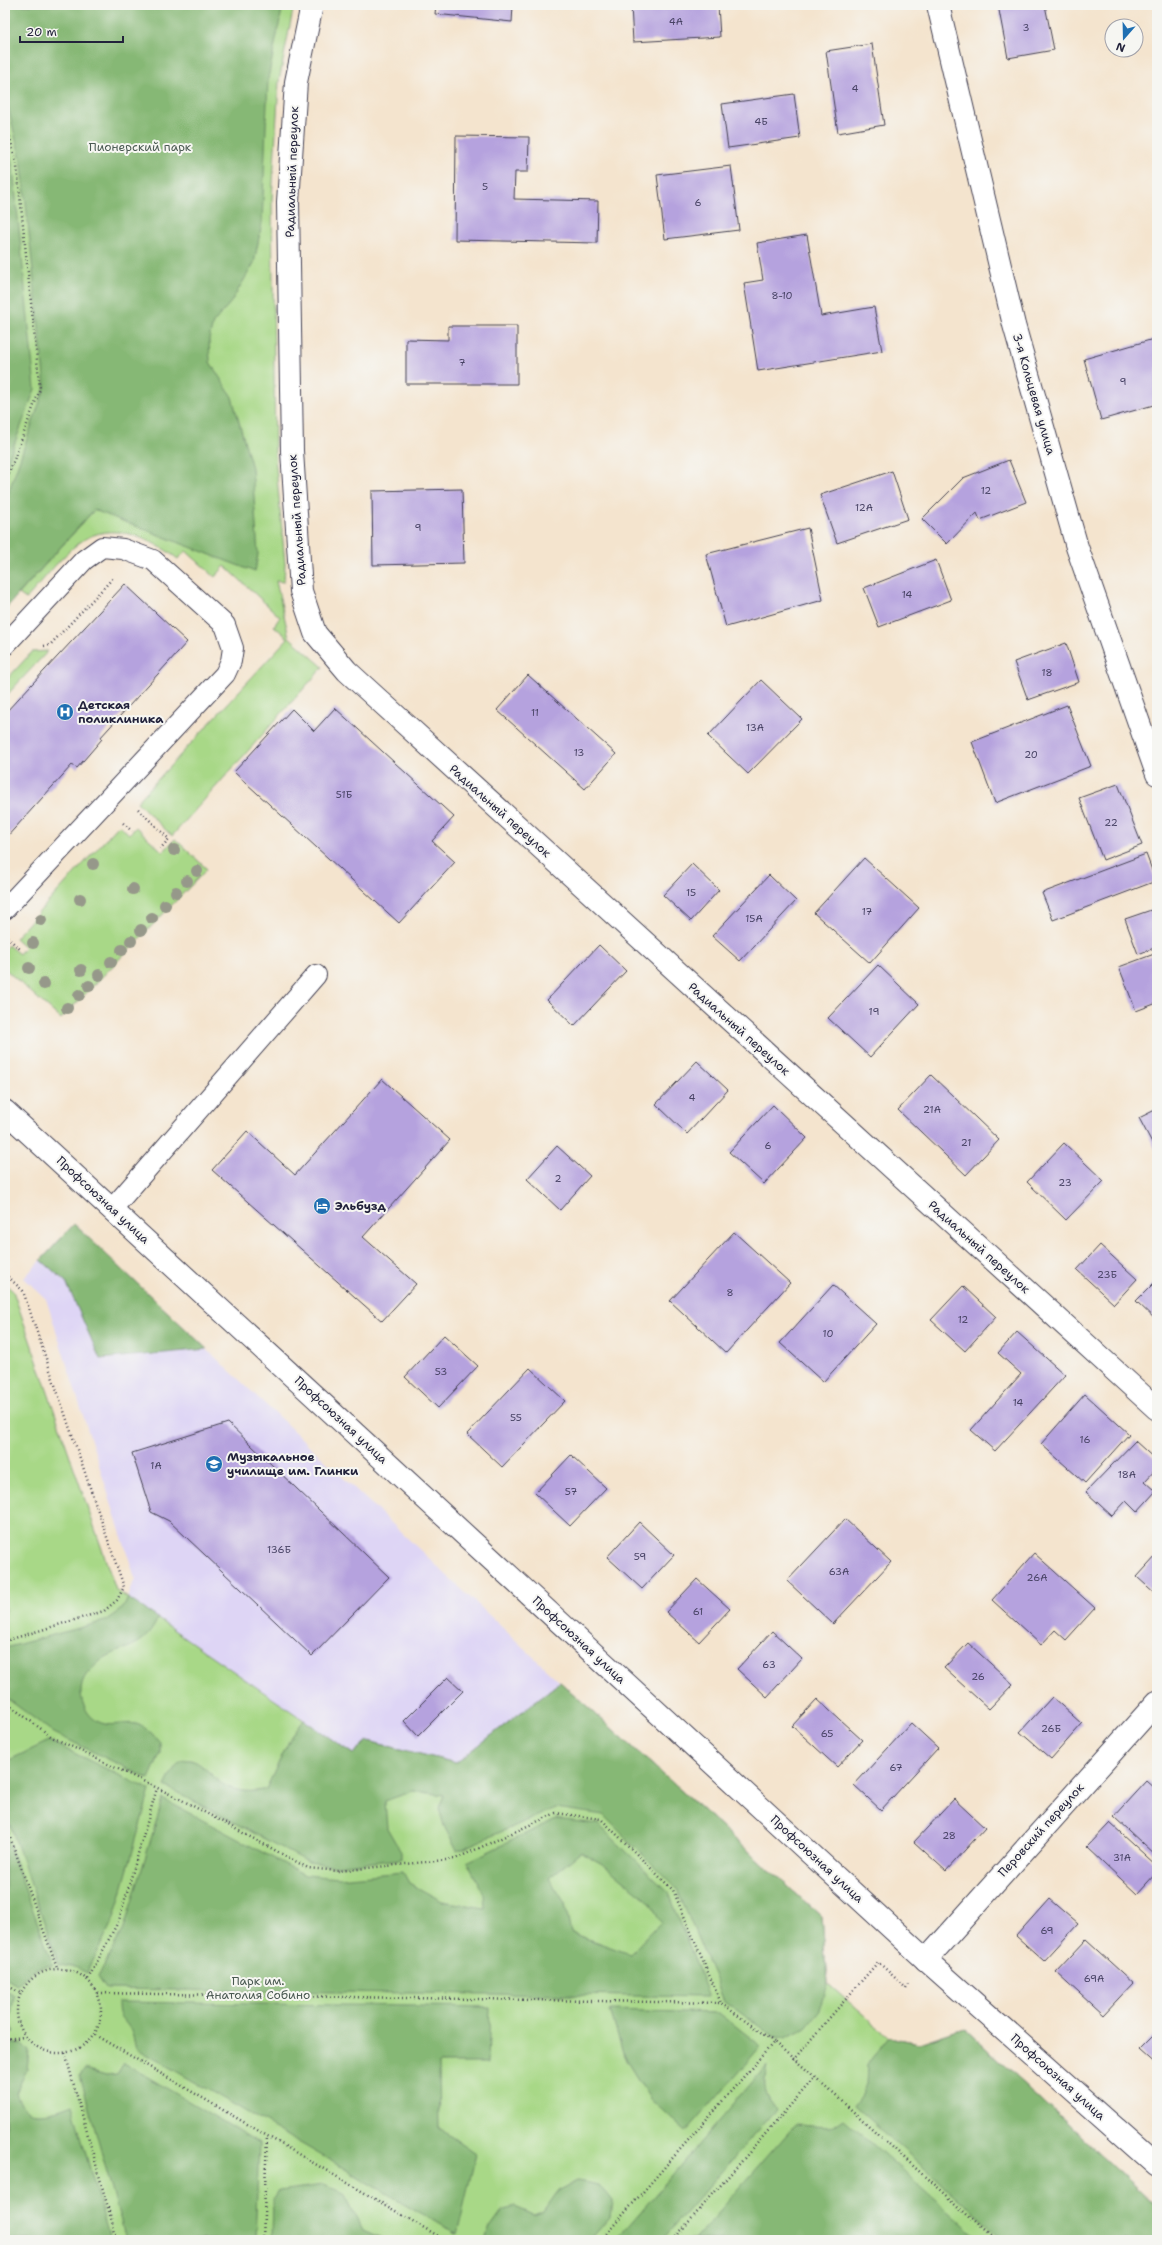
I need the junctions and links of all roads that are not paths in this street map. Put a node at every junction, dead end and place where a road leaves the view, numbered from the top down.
1 (312, 5) edge
2 (938, 5) edge
3 (5, 645) edge
4 (1157, 774) edge
5 (5, 909) edge
6 (316, 975) dead end
7 (5, 1111) edge
8 (112, 1209) junction
9 (1157, 1410) edge
10 (1157, 1702) edge
11 (926, 1960) junction
12 (1157, 2165) edge

1 - 9 street, Радиальный переулок
2 - 4 street, 3-я Кольцевая улица
3 - 5 lane
6 - 8 lane
7 - 8 street, Профсоюзная улица
8 - 11 street, Профсоюзная улица
10 - 11 street, Перовский переулок
11 - 12 street, Профсоюзная улица

